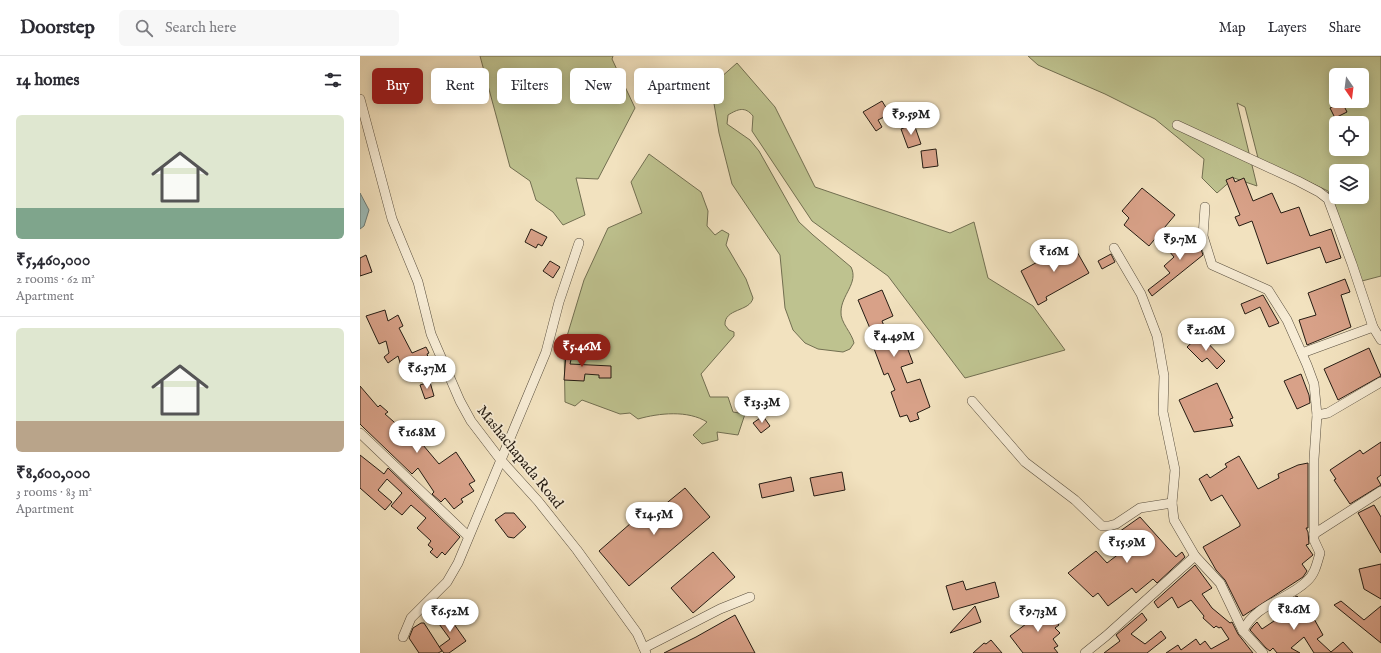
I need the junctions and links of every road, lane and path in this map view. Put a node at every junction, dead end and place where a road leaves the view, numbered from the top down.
1 (360, 99) edge
2 (1177, 125) dead end
3 (1205, 207) dead end
4 (579, 243) dead end
5 (1114, 248) dead end
6 (1373, 327) junction
7 (1381, 340) edge
8 (1302, 353) junction
9 (1381, 382) edge
10 (972, 401) dead end
11 (1317, 415) junction
12 (360, 433) edge
13 (500, 459) junction
14 (1381, 491) edge
15 (1172, 503) junction
16 (1314, 534) junction
17 (468, 536) junction
18 (1195, 556) junction
19 (750, 597) dead end
20 (1243, 631) junction
21 (403, 637) dead end
22 (645, 650) edge
23 (1085, 653) edge
24 (1261, 653) edge

1 - 13 street, Mashachapada Road
2 - 6 street
3 - 8 street
4 - 13 street
5 - 15 street
6 - 7 street
6 - 8 street
8 - 11 street
9 - 11 street
10 - 15 street
11 - 16 street
12 - 17 street
13 - 17 street
13 - 22 street, Mashachapada Road
14 - 16 street
15 - 18 street
16 - 20 street
17 - 21 street
18 - 20 street
18 - 23 street
19 - 22 street
20 - 24 street

